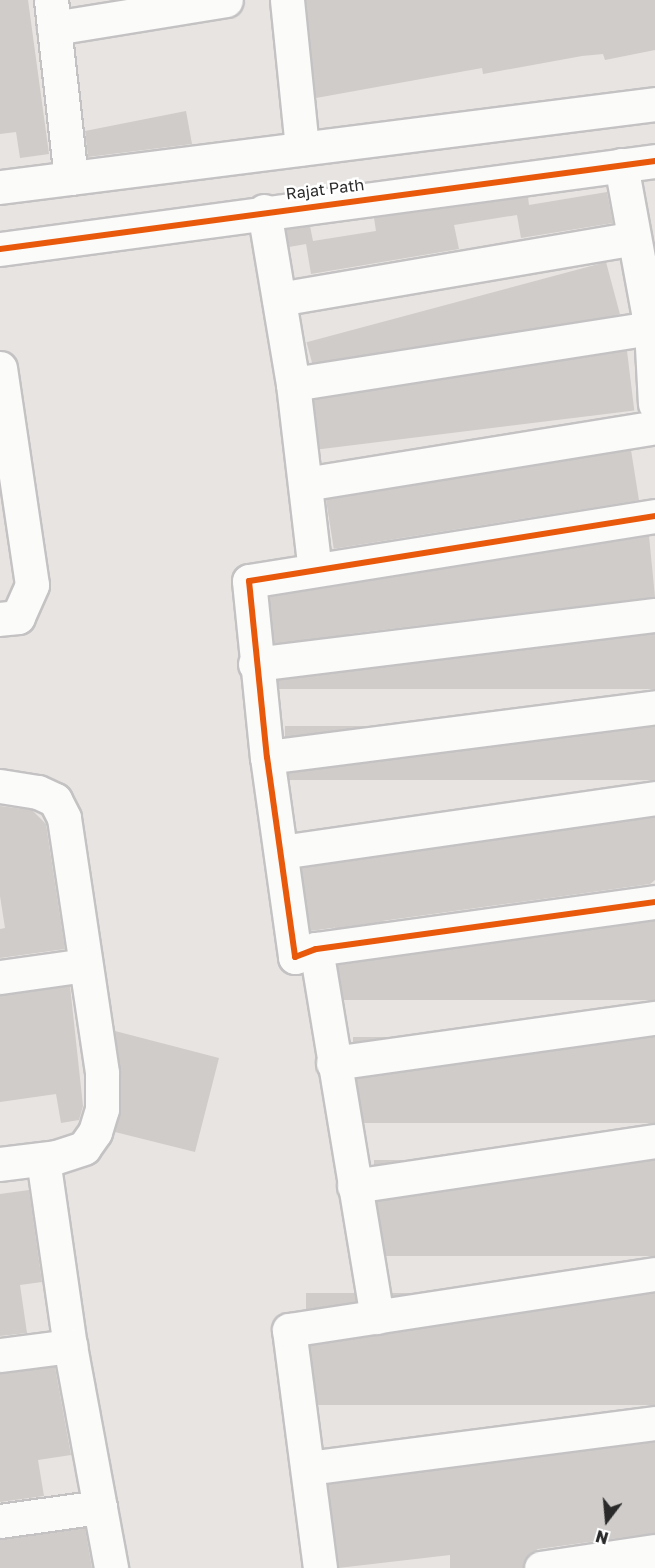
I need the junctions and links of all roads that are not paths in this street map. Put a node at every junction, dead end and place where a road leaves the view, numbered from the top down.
1 (226, 0) edge
2 (287, 0) edge
3 (184, 4) edge
4 (53, 14) edge
5 (655, 104) edge
6 (302, 148) junction
7 (655, 161) edge
8 (621, 165) junction
9 (71, 178) junction
10 (0, 187) edge
11 (264, 211) junction
12 (634, 238) junction
13 (0, 249) edge
14 (279, 299) junction
15 (651, 328) junction
16 (0, 368) edge
17 (654, 369) edge
18 (293, 384) junction
19 (655, 404) edge
20 (4, 424) edge
21 (655, 428) edge
22 (305, 484) junction
23 (655, 516) edge
24 (315, 570) junction
25 (655, 615) edge
26 (0, 620) edge
27 (255, 664) junction
28 (655, 707) edge
29 (267, 757) junction
30 (0, 786) edge
31 (655, 798) edge
32 (281, 852) junction
33 (655, 902) edge
34 (316, 949) junction
35 (85, 965) junction
36 (0, 976) edge
37 (655, 1018) edge
38 (333, 1063) junction
39 (655, 1141) edge
40 (43, 1159) junction
41 (0, 1164) edge
42 (354, 1186) junction
43 (655, 1274) edge
44 (378, 1317) junction
45 (70, 1346) junction
46 (0, 1355) edge
47 (655, 1423) edge
48 (308, 1468) junction
49 (100, 1507) junction
50 (0, 1521) edge
51 (655, 1551) edge
52 (111, 1568) edge
53 (320, 1568) edge
54 (541, 1568) edge

1 - 3 street
2 - 6 street
3 - 4 street
4 - 9 street
5 - 6 street
6 - 9 street
7 - 8 street, Rajat Path
8 - 11 street, Rajat Path
8 - 12 street
9 - 10 street
11 - 13 street, Rajat Path
11 - 14 street
12 - 14 street
12 - 15 street
14 - 18 street
15 - 17 street
15 - 18 street
16 - 20 street
17 - 19 street
18 - 22 street
20 - 26 street
21 - 22 street
22 - 24 street
23 - 24 street
24 - 27 street
25 - 27 street
27 - 29 street
28 - 29 street
29 - 32 street
30 - 35 street
31 - 32 street
32 - 34 street
33 - 34 street
34 - 38 street
35 - 36 street
35 - 40 street
37 - 38 street
38 - 42 street
39 - 42 street
40 - 41 street
40 - 45 street
42 - 44 street
43 - 44 street
44 - 48 street
45 - 46 street
45 - 49 street
47 - 48 street
48 - 53 street
49 - 50 street
49 - 52 street
51 - 54 street

